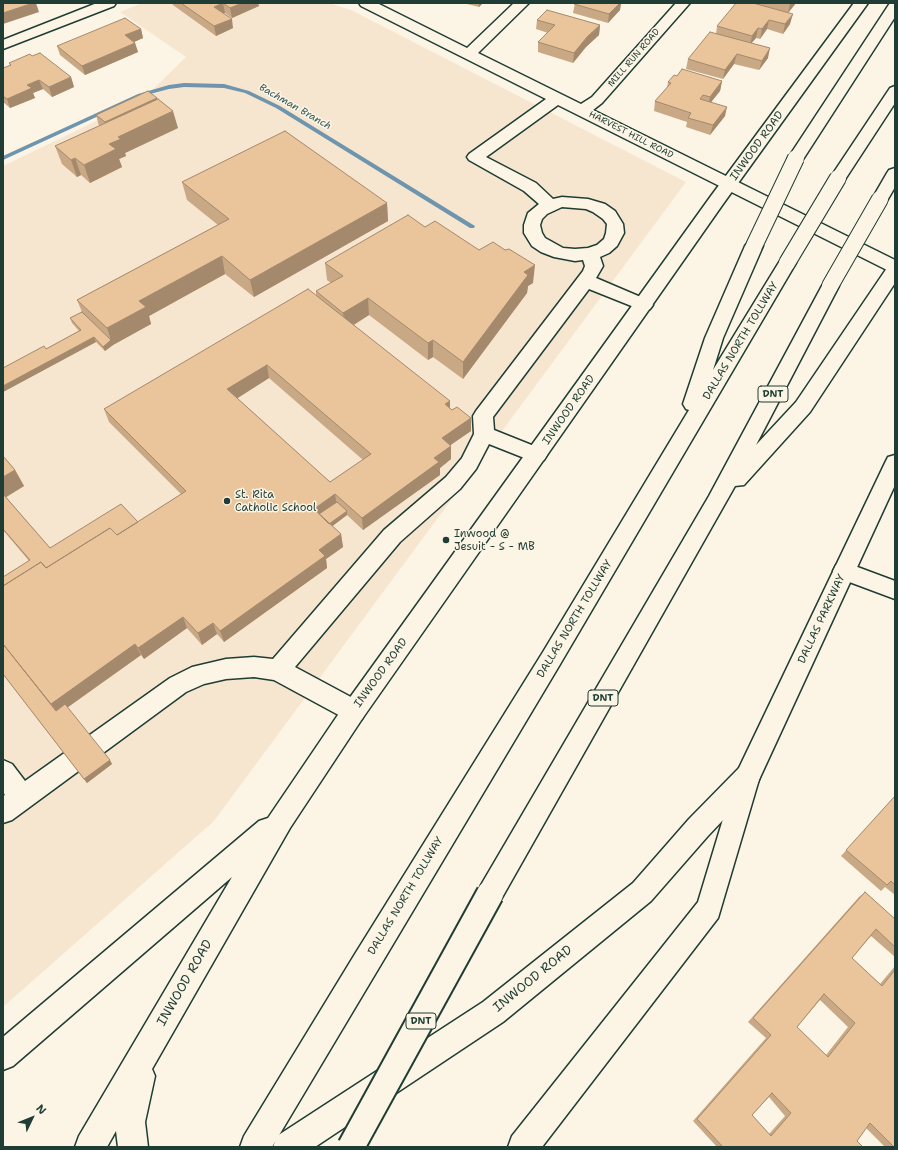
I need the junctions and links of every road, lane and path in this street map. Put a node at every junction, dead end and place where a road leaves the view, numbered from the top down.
1 (109, 3) edge
2 (366, 3) edge
3 (522, 3) edge
4 (683, 3) edge
5 (861, 3) edge
6 (87, 6) edge
7 (895, 6) edge
8 (3, 45) edge
9 (469, 54) junction
10 (895, 91) edge
11 (557, 98) junction
12 (582, 111) junction
13 (895, 173) edge
14 (729, 184) junction
15 (550, 205) junction
16 (590, 254) junction
17 (895, 268) edge
18 (586, 281) junction
19 (644, 305) junction
20 (484, 434) junction
21 (680, 441) junction
22 (537, 455) junction
23 (895, 463) edge
24 (716, 502) junction
25 (844, 571) junction
26 (895, 590) edge
27 (278, 670) junction
28 (354, 712) junction
29 (3, 772) edge
30 (748, 776) junction
31 (12, 804) edge
32 (281, 819) junction
33 (148, 1045) junction
34 (3, 1056) edge
35 (90, 1147) edge
36 (133, 1147) edge
37 (255, 1147) edge
38 (288, 1147) edge
39 (351, 1147) edge
40 (523, 1147) edge

1 - 6 main road
2 - 9 main road, HARVEST HILL ROAD
3 - 9 main road
4 - 12 main road, MILL RUN ROAD
5 - 14 main road, INWOOD ROAD
6 - 8 main road
7 - 21 main road, bridge
9 - 11 main road, HARVEST HILL ROAD
10 - 21 main road, DALLAS NORTH TOLLWAY, bridge
11 - 12 main road, HARVEST HILL ROAD
11 - 15 main road
12 - 14 main road, HARVEST HILL ROAD
13 - 24 main road, DNT, bridge
14 - 17 main road, HARVEST HILL ROAD
14 - 19 main road, INWOOD ROAD
15 - 16 main road
15 - 16 main road
16 - 18 main road
17 - 24 main road
18 - 19 main road
18 - 20 main road
19 - 22 main road, INWOOD ROAD
20 - 22 main road
20 - 27 main road
21 - 37 main road, DALLAS NORTH TOLLWAY
22 - 28 main road, INWOOD ROAD
23 - 25 main road, DALLAS PARKWAY
24 - 39 main road, DNT, bridge
25 - 26 main road
25 - 30 main road, DALLAS PARKWAY
27 - 28 main road
27 - 31 main road
28 - 32 main road, INWOOD ROAD
29 - 31 main road
30 - 38 main road, INWOOD ROAD
30 - 40 main road
32 - 33 main road, INWOOD ROAD
32 - 34 main road, INWOOD ROAD
33 - 35 main road, INWOOD ROAD
33 - 36 main road

